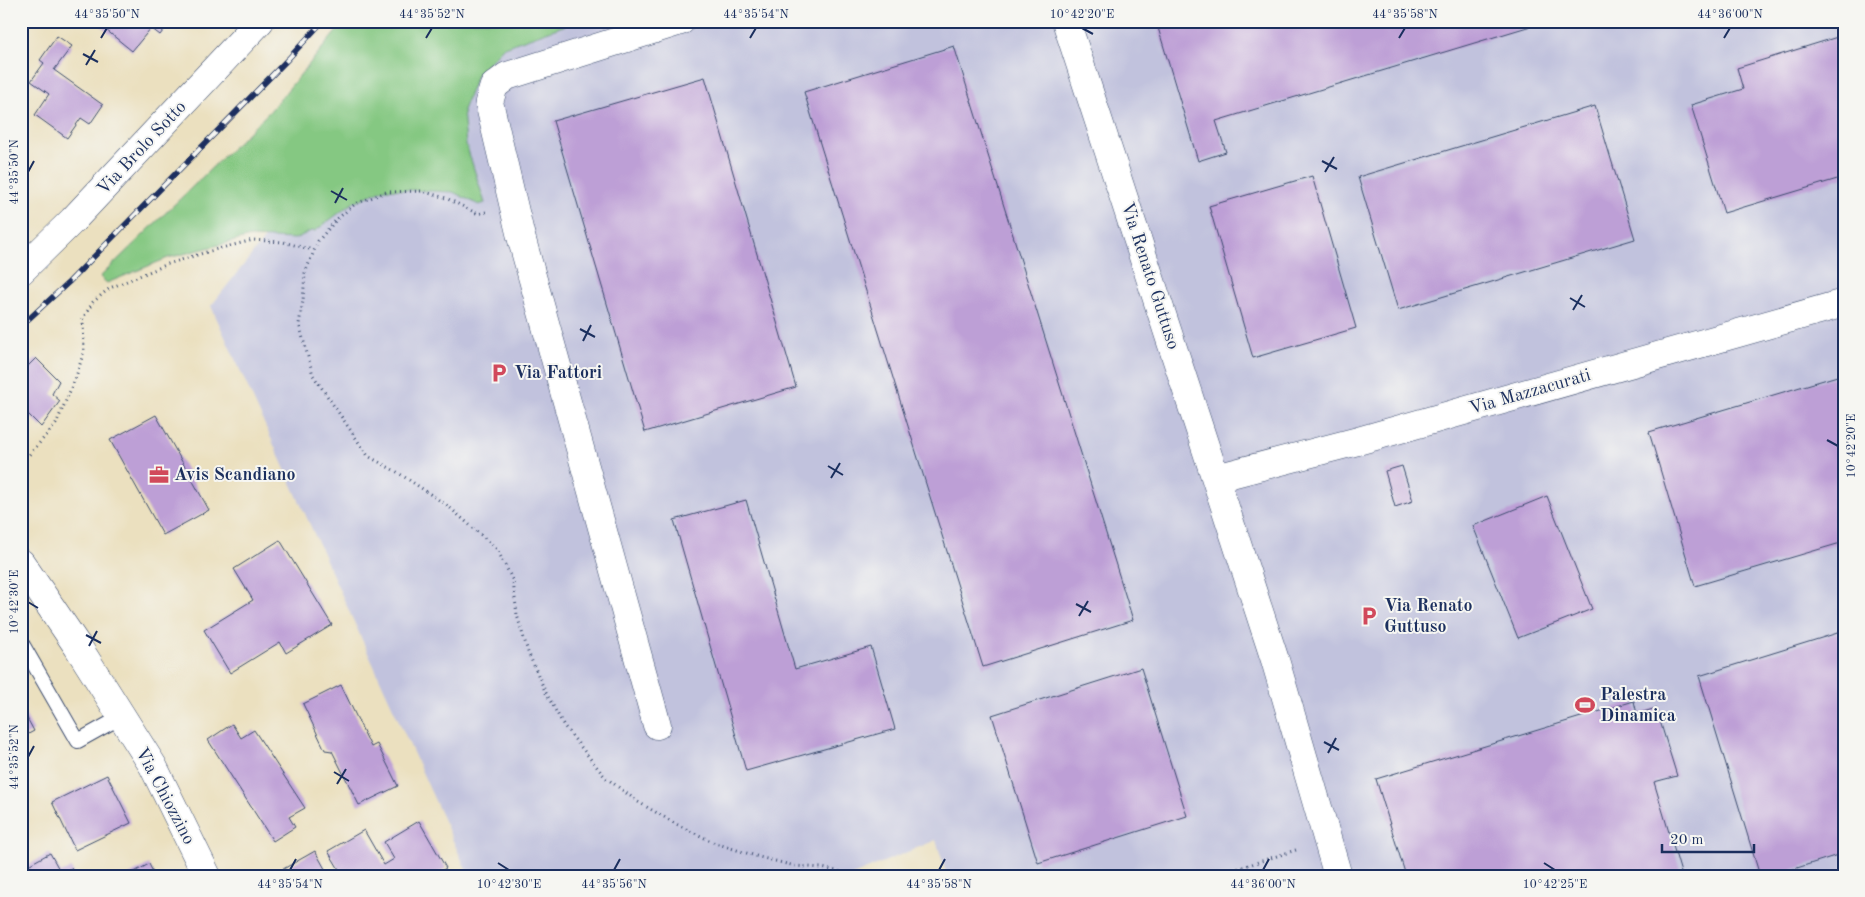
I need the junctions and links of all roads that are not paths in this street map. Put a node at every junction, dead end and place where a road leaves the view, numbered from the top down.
1 (260, 21) edge
2 (681, 21) edge
3 (1066, 21) edge
4 (21, 271) edge
5 (1844, 303) edge
6 (1216, 478) junction
7 (21, 563) edge
8 (21, 642) edge
9 (121, 717) junction
10 (657, 725) dead end
11 (207, 876) edge
12 (1338, 876) edge

1 - 4 street, Via Brolo Sotto
2 - 10 street
3 - 6 street, Via Renato Guttuso
5 - 6 street, Via Mazzacurati
6 - 12 street, Via Renato Guttuso
7 - 9 street, Via Chiozzino
8 - 9 lane
9 - 11 street, Via Chiozzino

